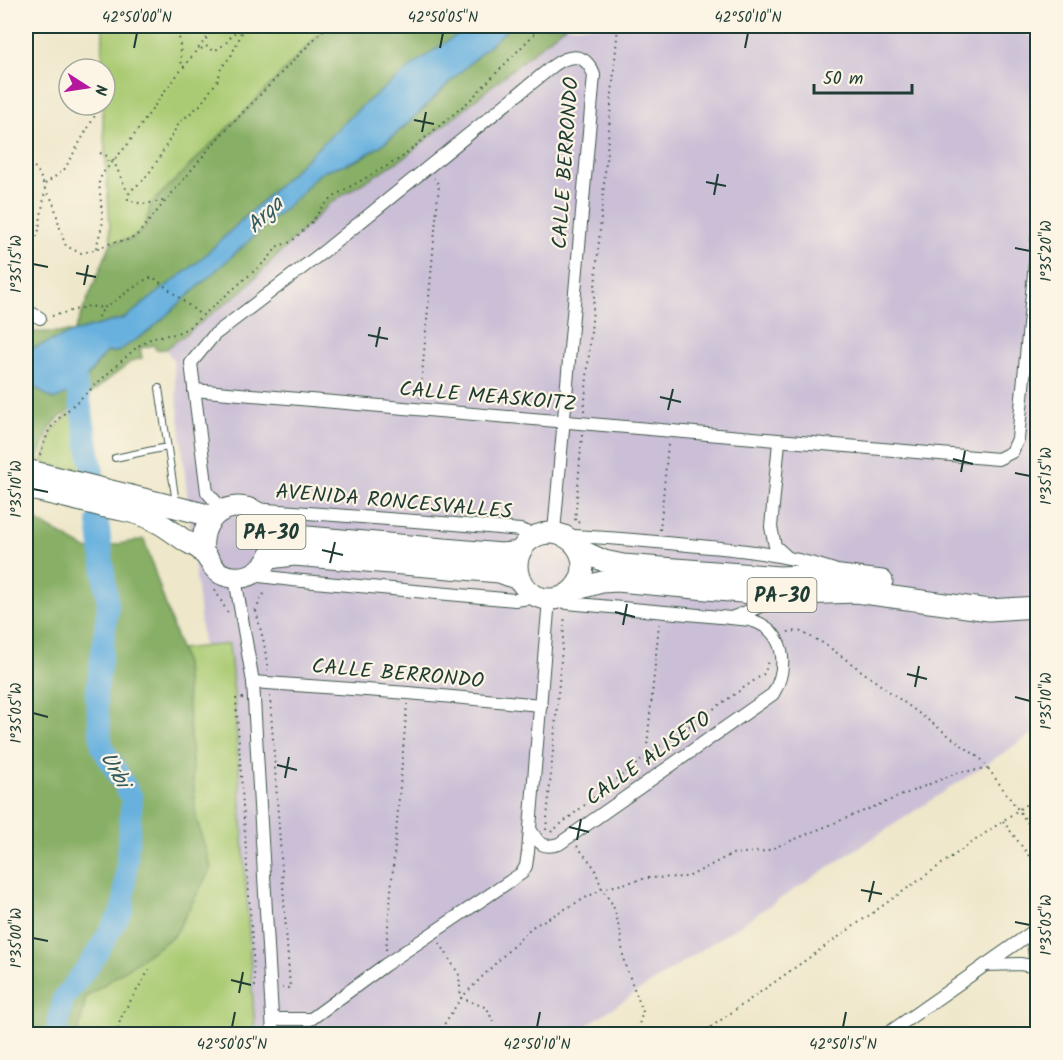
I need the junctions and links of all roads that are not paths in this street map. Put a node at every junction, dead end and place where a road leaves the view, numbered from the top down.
1 (1038, 232) edge
2 (26, 310) edge
3 (40, 318) road end
4 (159, 388) dead end
5 (194, 390) junction
6 (563, 422) junction
7 (779, 442) junction
8 (167, 447) junction
9 (115, 458) dead end
10 (28, 476) edge
11 (177, 508) junction
12 (248, 509) junction
13 (217, 513) junction
14 (266, 521) junction
15 (560, 538) junction
16 (520, 552) junction
17 (203, 553) junction
18 (269, 558) junction
19 (789, 558) junction
20 (855, 578) junction
21 (518, 579) junction
22 (251, 580) junction
23 (789, 595) junction
24 (1038, 596) edge
25 (558, 599) junction
26 (990, 604) junction
27 (1038, 606) edge
28 (1038, 617) edge
29 (731, 618) junction
30 (253, 682) junction
31 (541, 705) junction
32 (530, 828) junction
33 (1035, 930) edge
34 (1038, 959) edge
35 (985, 965) junction
36 (1038, 967) edge
37 (273, 1019) junction
38 (893, 1032) edge
39 (273, 1035) edge

1 - 7 street, CALLE MEASKOITZ
2 - 3 street
4 - 8 lane
5 - 6 street, CALLE MEASKOITZ
5 - 6 street, CALLE BERRONDO
5 - 13 street, CALLE BERRONDO
6 - 7 street, CALLE MEASKOITZ
6 - 15 street, CALLE BERRONDO
7 - 19 street
8 - 9 lane
8 - 11 lane
10 - 11 highway, PA-30
10 - 17 highway, PA-30
11 - 13 highway, PA-30
12 - 13 highway, PA-30
12 - 14 highway, PA-30
12 - 15 street, AVENIDA RONCESVALLES
13 - 17 highway, PA-30
14 - 16 highway, PA-30
14 - 18 highway, PA-30
15 - 16 highway
15 - 19 street, AVENIDA RONCESVALLES
15 - 20 highway, PA-30
15 - 25 highway
16 - 21 highway
17 - 22 highway, PA-30
18 - 21 highway, PA-30
18 - 22 highway, PA-30
19 - 20 street, AVENIDA RONCESVALLES
20 - 26 highway, PA-30
21 - 25 highway, PA-30
22 - 25 street
22 - 30 street
23 - 25 highway, PA-30
23 - 26 highway, PA-30
23 - 29 street
24 - 26 highway
25 - 29 street
25 - 31 street
26 - 27 highway, PA-30
26 - 28 highway
29 - 32 street, CALLE ALISETO
30 - 31 street, CALLE BERRONDO
30 - 37 street
31 - 32 street
32 - 37 street
33 - 34 street
33 - 35 street
35 - 36 street
35 - 38 street
37 - 39 street

